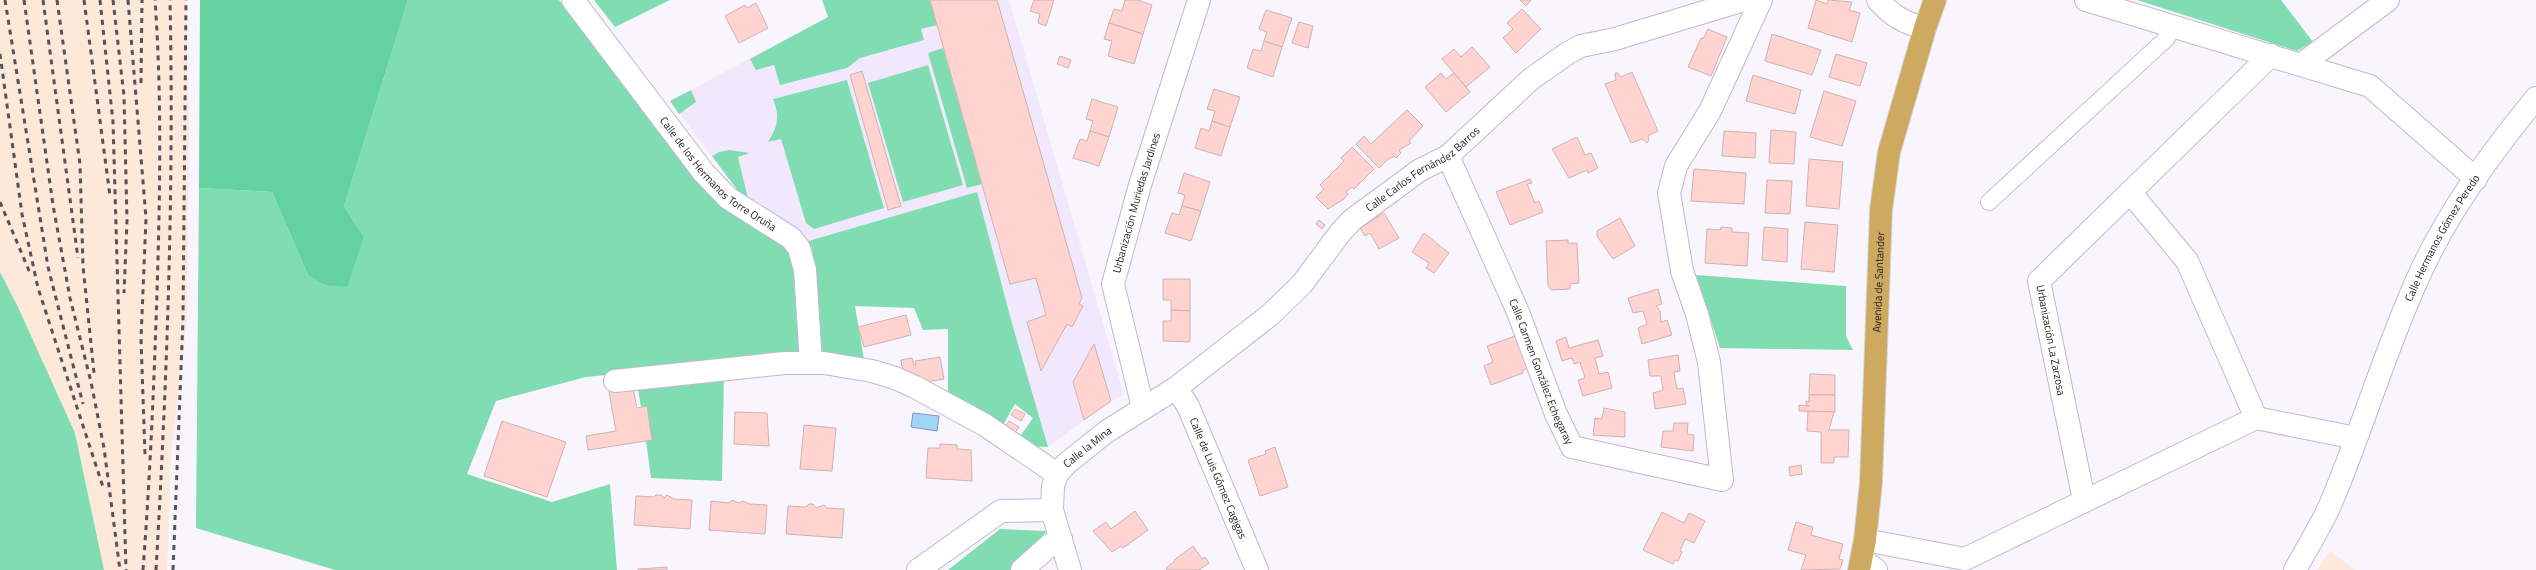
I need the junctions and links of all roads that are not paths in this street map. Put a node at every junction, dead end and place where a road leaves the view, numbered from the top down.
1 (573, 0) edge
2 (1199, 0) edge
3 (1744, 0) edge
4 (1761, 0) edge
5 (1878, 0) edge
6 (1935, 0) edge
7 (2086, 0) edge
8 (2386, 0) edge
9 (2170, 25) junction
10 (1925, 28) junction
11 (2271, 55) junction
12 (2302, 64) junction
13 (2536, 98) edge
14 (1448, 156) junction
15 (2476, 179) junction
16 (2130, 192) junction
17 (1989, 202) dead end
18 (811, 363) junction
19 (615, 381) dead end
20 (1176, 388) junction
21 (1143, 408) junction
22 (2256, 418) junction
23 (2356, 438) junction
24 (1057, 474) junction
25 (2084, 500) junction
26 (1052, 510) junction
27 (1061, 539) junction
28 (1866, 560) edge
29 (918, 570) edge
30 (1022, 570) edge
31 (1070, 570) edge
32 (1257, 570) edge
33 (2295, 570) edge

1 - 18 street, Calle de los Hermanos Torre Oruña
2 - 21 street, Urbanización Muriedas Jardines
3 - 14 street, Calle Carlos Fernández Barros
4 - 14 street, Calle Carmen González Echegaray
5 - 10 street
6 - 10 highway, Avenida de Santander
7 - 9 street, Calle Hermanos Gómez Peredo
8 - 12 street
9 - 11 street, Calle Hermanos Gómez Peredo
9 - 17 street
10 - 28 highway, Avenida de Santander
11 - 12 street, Calle Hermanos Gómez Peredo
11 - 16 street, Urbanización La Zarzosa
12 - 15 street, Calle Hermanos Gómez Peredo
13 - 15 street
14 - 20 street, Calle Carlos Fernández Barros
15 - 23 street, Calle Hermanos Gómez Peredo
16 - 22 street
16 - 25 street, Urbanización La Zarzosa
18 - 19 street
18 - 24 street
20 - 21 street, Calle Carlos Fernández Barros
20 - 32 street, Calle de Luis Gómez Cagigas
21 - 24 street, Calle la Mina
22 - 23 street
22 - 25 street
23 - 33 street, Calle Hermanos Gómez Peredo
24 - 26 street, Calle la Mina
25 - 28 street
26 - 27 street, Calle la Mina
26 - 29 street
27 - 30 street
27 - 31 street, Calle la Mina

